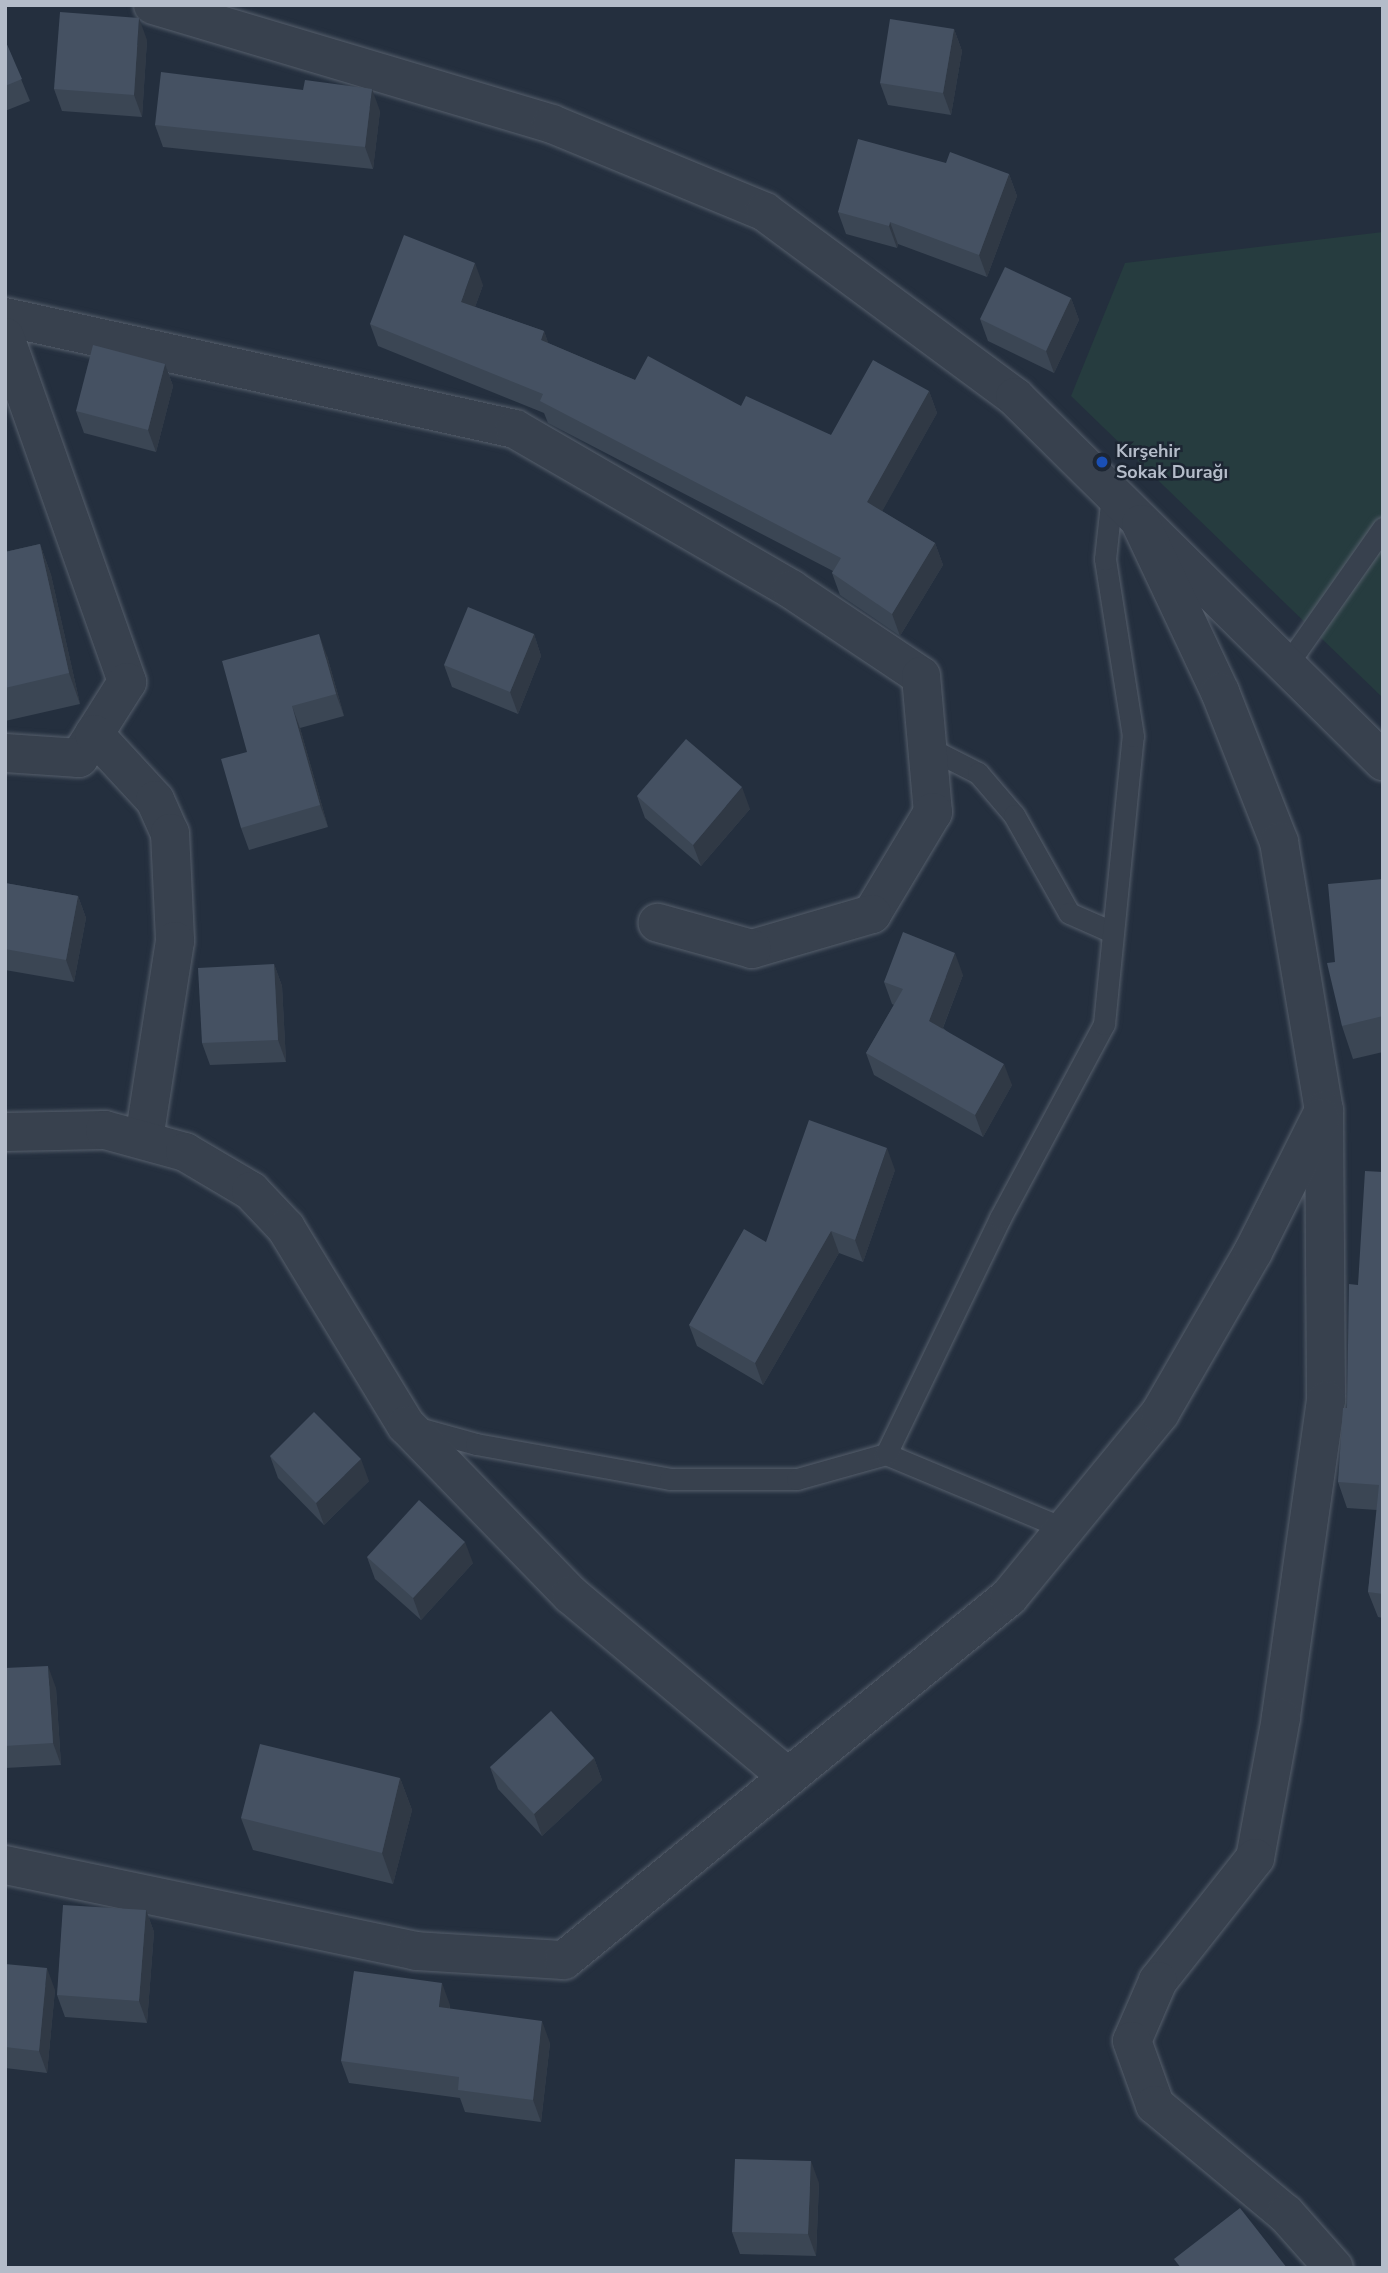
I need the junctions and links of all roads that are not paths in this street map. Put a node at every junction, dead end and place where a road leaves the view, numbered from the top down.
1 (153, 5) edge
2 (5, 317) edge
3 (5, 337) edge
4 (1112, 495) junction
5 (1141, 524) junction
6 (1383, 528) edge
7 (1286, 666) junction
8 (94, 734) junction
9 (927, 747) junction
10 (5, 753) edge
11 (1383, 761) edge
12 (658, 923) dead end
13 (1110, 931) junction
14 (1324, 1110) junction
15 (5, 1132) edge
16 (144, 1140) junction
17 (406, 1425) junction
18 (886, 1454) junction
19 (1065, 1530) junction
20 (787, 1776) junction
21 (5, 1865) edge
22 (1334, 2268) edge

1 - 4 street
2 - 9 street
3 - 8 street
4 - 5 street
4 - 13 lane
5 - 7 street
5 - 14 street
6 - 7 lane
7 - 11 street
8 - 10 street
8 - 16 street
9 - 12 street
9 - 13 lane
13 - 18 lane
14 - 19 street
14 - 22 street
15 - 16 street
16 - 17 street
17 - 18 lane
17 - 20 street
18 - 19 lane
19 - 20 street
20 - 21 street

